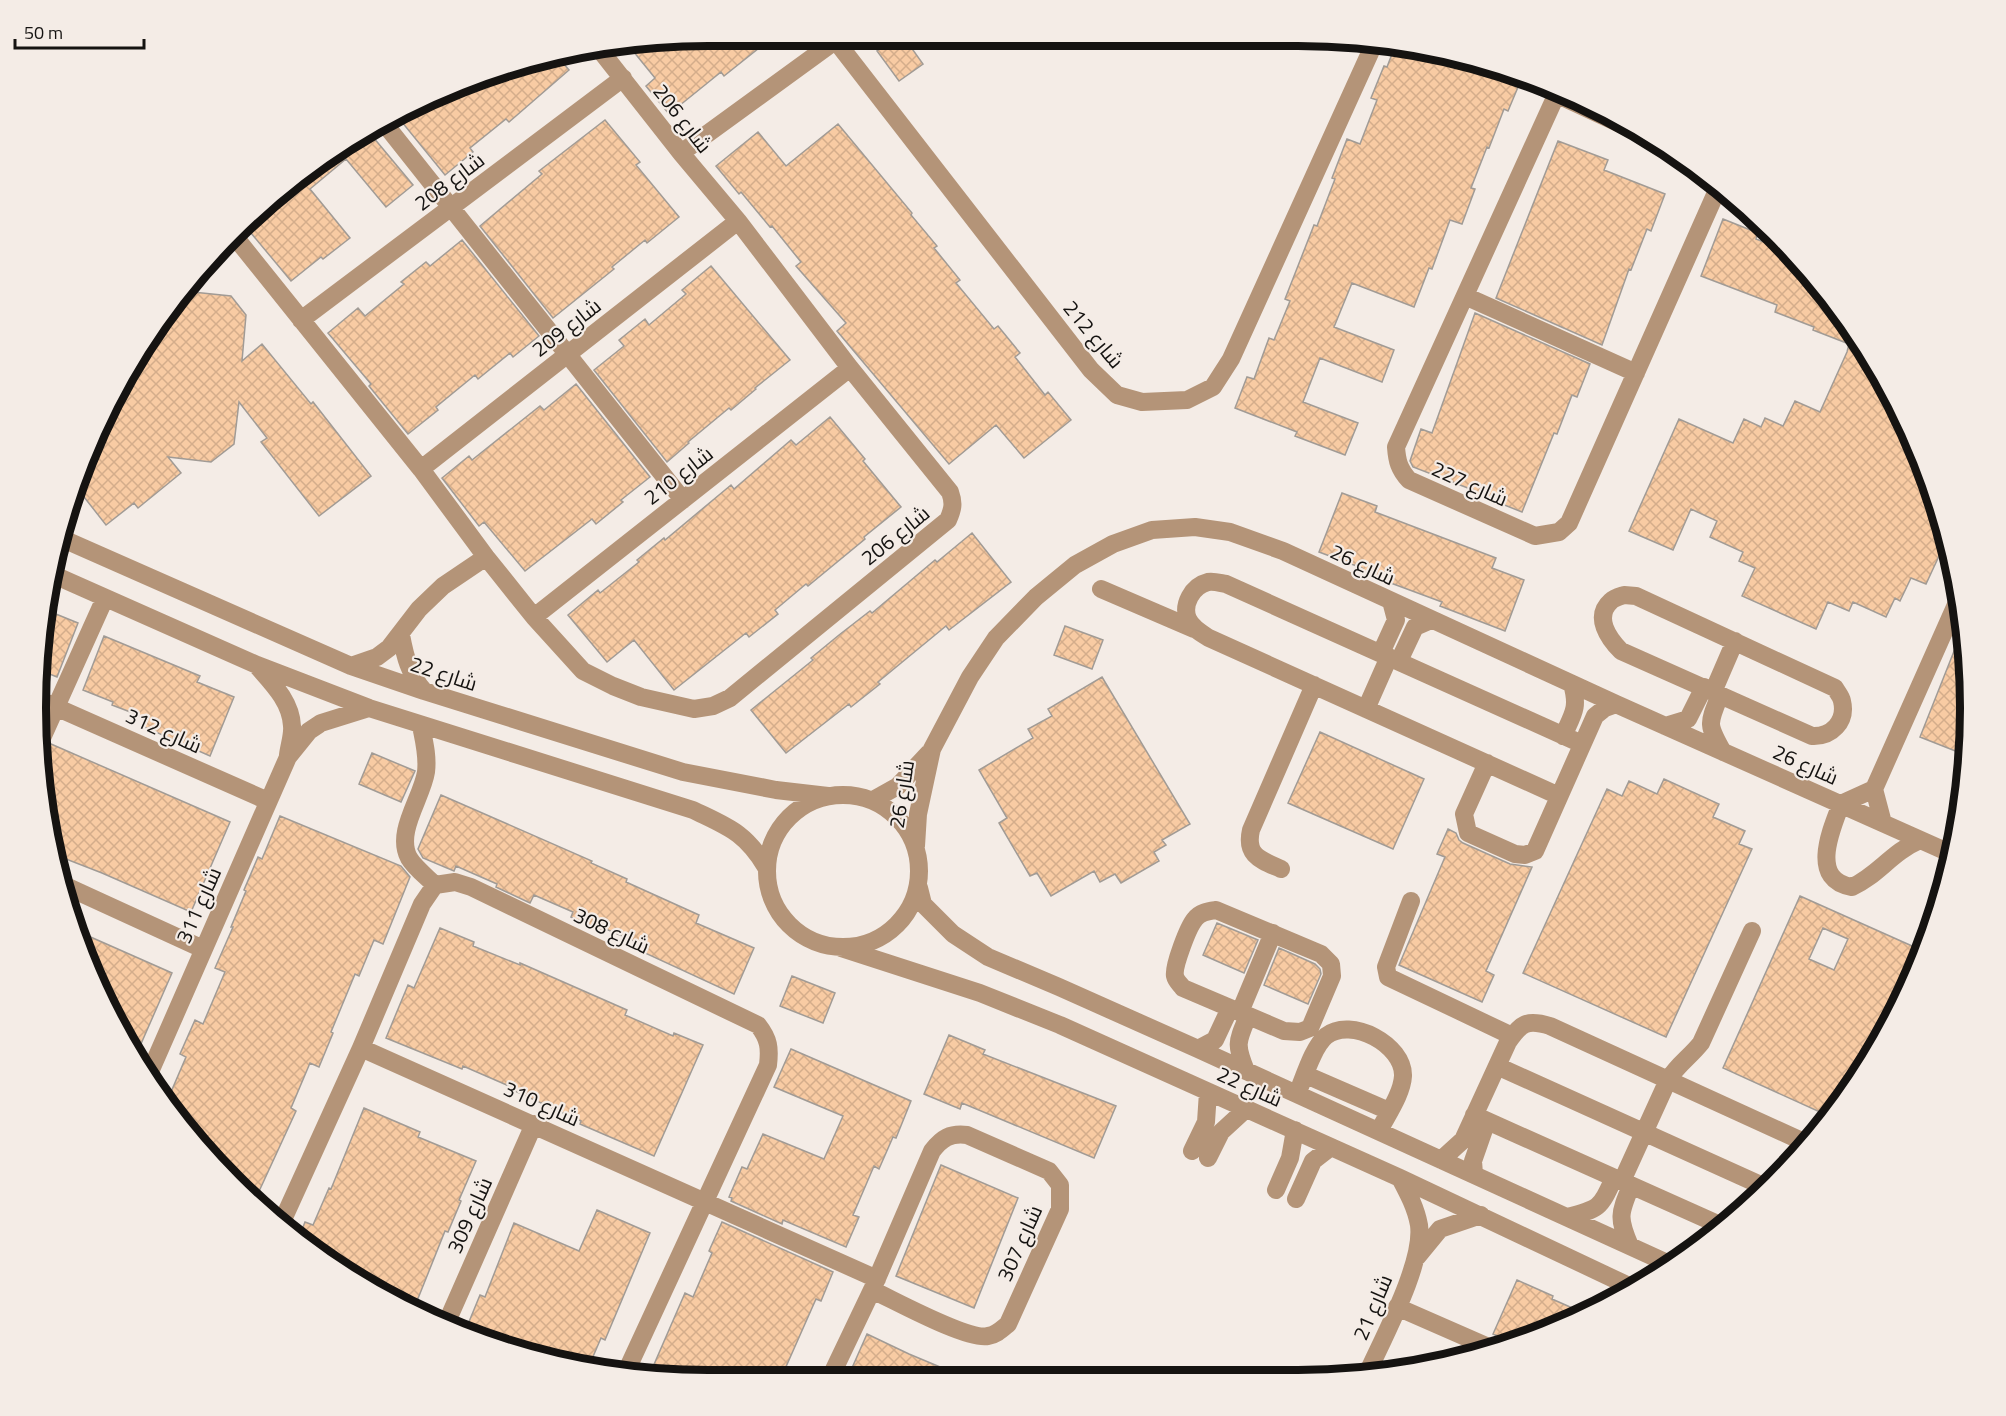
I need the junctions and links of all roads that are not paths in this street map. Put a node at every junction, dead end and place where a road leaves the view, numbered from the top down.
1 (822, 46) edge
2 (839, 46) edge
3 (1371, 51) edge
4 (604, 55) edge
5 (623, 78) junction
6 (1555, 99) edge
7 (389, 129) edge
8 (681, 153) junction
9 (1715, 195) edge
10 (451, 208) junction
11 (738, 221) junction
12 (239, 242) edge
13 (1465, 296) junction
14 (301, 320) junction
15 (567, 354) junction
16 (850, 368) junction
17 (1636, 373) junction
18 (421, 469) junction
19 (682, 500) junction
20 (68, 541) edge
21 (486, 557) junction
22 (59, 577) edge
23 (1101, 589) dead end
24 (105, 598) junction
25 (1391, 601) junction
26 (1952, 613) edge
27 (534, 617) junction
28 (1431, 620) junction
29 (1194, 629) junction
30 (401, 635) junction
31 (1735, 641) junction
32 (1390, 657) junction
33 (257, 666) junction
34 (351, 666) junction
35 (1572, 684) junction
36 (1314, 685) junction
37 (424, 691) junction
38 (1712, 691) junction
39 (49, 704) edge
40 (1616, 704) junction
41 (369, 708) junction
42 (1366, 709) junction
43 (421, 726) junction
44 (1665, 726) junction
45 (1563, 735) junction
46 (1582, 744) junction
47 (932, 749) junction
48 (1724, 752) junction
49 (288, 756) junction
50 (1487, 763) junction
51 (1874, 789) junction
52 (828, 796) junction
53 (1559, 796) junction
54 (873, 800) junction
55 (268, 801) junction
56 (1841, 804) junction
57 (1883, 823) junction
58 (1920, 840) junction
59 (916, 846) junction
60 (1944, 850) edge
61 (766, 867) junction
62 (1281, 869) dead end
63 (435, 885) junction
64 (919, 888) junction
65 (72, 889) edge
66 (1411, 902) dead end
67 (1752, 931) dead end
68 (1273, 933) junction
69 (841, 948) junction
70 (203, 949) junction
71 (1240, 1012) junction
72 (1512, 1036) junction
73 (362, 1048) junction
74 (1198, 1049) junction
75 (1497, 1066) junction
76 (152, 1067) edge
77 (1246, 1071) junction
78 (1306, 1075) junction
79 (1668, 1080) junction
80 (1208, 1092) junction
81 (1297, 1094) junction
82 (1246, 1108) junction
83 (1389, 1111) junction
84 (1481, 1118) junction
85 (534, 1124) junction
86 (1295, 1130) junction
87 (1379, 1131) junction
88 (1644, 1133) junction
89 (1799, 1140) edge
90 (1331, 1147) junction
91 (1442, 1160) junction
92 (1474, 1174) junction
93 (1400, 1178) junction
94 (1622, 1182) junction
95 (1758, 1184) edge
96 (1276, 1190) dead end
97 (1296, 1199) dead end
98 (704, 1201) junction
99 (1481, 1215) junction
100 (285, 1216) edge
101 (1567, 1217) junction
102 (1714, 1222) edge
103 (1630, 1246) junction
104 (1417, 1257) junction
105 (1661, 1261) edge
106 (874, 1284) junction
107 (1624, 1284) edge
108 (1397, 1307) junction
109 (449, 1316) edge
110 (1480, 1343) edge
111 (629, 1365) edge
112 (1371, 1365) edge
113 (834, 1370) edge

1 - 8 street
2 - 3 street, شارع 212
4 - 5 street, شارع 206
5 - 8 street, شارع 206
5 - 10 street, شارع 208
6 - 13 street, شارع 227
7 - 10 street
8 - 11 street, شارع 206
9 - 17 street, شارع 227
10 - 14 street, شارع 208
10 - 15 street
11 - 15 street, شارع 209
11 - 16 street, شارع 206
12 - 14 street, شارع 206
13 - 17 street
13 - 17 street, شارع 227
14 - 18 street, شارع 206
15 - 18 street, شارع 209
15 - 19 street
16 - 19 street, شارع 210
16 - 27 street, شارع 206
18 - 21 street, شارع 206
19 - 27 street, شارع 210
20 - 34 street, شارع 22
21 - 27 street, شارع 206
21 - 30 street
22 - 24 street
23 - 29 street
24 - 33 street
24 - 39 street
25 - 28 street, شارع 26
25 - 32 street
25 - 47 street, شارع 26
26 - 51 street
28 - 32 street
28 - 35 street, شارع 26
29 - 32 street
29 - 36 street
30 - 34 street
30 - 37 street
31 - 38 street
31 - 38 street
31 - 38 street
32 - 42 street
32 - 45 street
33 - 41 street
33 - 49 street, شارع 311
34 - 37 street, شارع 22
35 - 40 street, شارع 26
35 - 45 street
36 - 42 street
36 - 62 street
37 - 52 street, شارع 22
38 - 44 street
38 - 48 street
39 - 55 street, شارع 312
40 - 44 street, شارع 26
40 - 46 street
41 - 43 street
41 - 49 street, شارع 311
42 - 50 street
43 - 61 street
43 - 63 street
44 - 48 street, شارع 26
45 - 46 street
46 - 53 street
47 - 54 street, شارع 26
47 - 59 street, شارع 26
48 - 56 street, شارع 26
49 - 55 street, شارع 311
50 - 53 street
50 - 53 street
51 - 56 street, شارع 26
51 - 57 street
52 - 54 street
52 - 61 street
54 - 59 street
55 - 70 street, شارع 311
56 - 57 street, شارع 26
56 - 58 street
57 - 58 street, شارع 26
58 - 60 street, شارع 26
59 - 64 street
61 - 69 street
63 - 73 street
63 - 98 street, شارع 308
64 - 69 street
64 - 74 street, شارع 22
65 - 70 street
66 - 72 street
67 - 79 street
68 - 71 street
68 - 71 street
68 - 71 street
69 - 80 street, شارع 22
70 - 76 street, شارع 311
71 - 74 street
71 - 77 street
72 - 75 street
72 - 79 street
73 - 85 street, شارع 310
73 - 100 street
74 - 77 street, شارع 22
75 - 84 street
75 - 88 street
77 - 81 street, شارع 22
78 - 81 street
78 - 83 street
78 - 83 street
79 - 88 street
79 - 89 street
80 - 82 street, شارع 22
80 - 82 street
81 - 87 street, شارع 22
82 - 86 street, شارع 22
83 - 87 street
84 - 91 street
84 - 92 street
84 - 94 street
85 - 98 street, شارع 310
85 - 109 street, شارع 309
86 - 90 street, شارع 22
86 - 96 street
87 - 91 street, شارع 22
88 - 94 street
88 - 95 street
90 - 93 street, شارع 22
90 - 97 street
91 - 92 street, شارع 22
92 - 101 street, شارع 22
93 - 99 street, شارع 22
93 - 104 street, شارع 21
94 - 101 street
94 - 102 street
94 - 103 street
98 - 106 street, شارع 310
98 - 111 street, شارع 308
99 - 104 street, شارع 21
99 - 107 street, شارع 22
101 - 103 street, شارع 22
103 - 105 street, شارع 22
104 - 108 street, شارع 21
106 - 106 street, شارع 307
106 - 113 street, شارع 307
108 - 110 street
108 - 112 street, شارع 21

